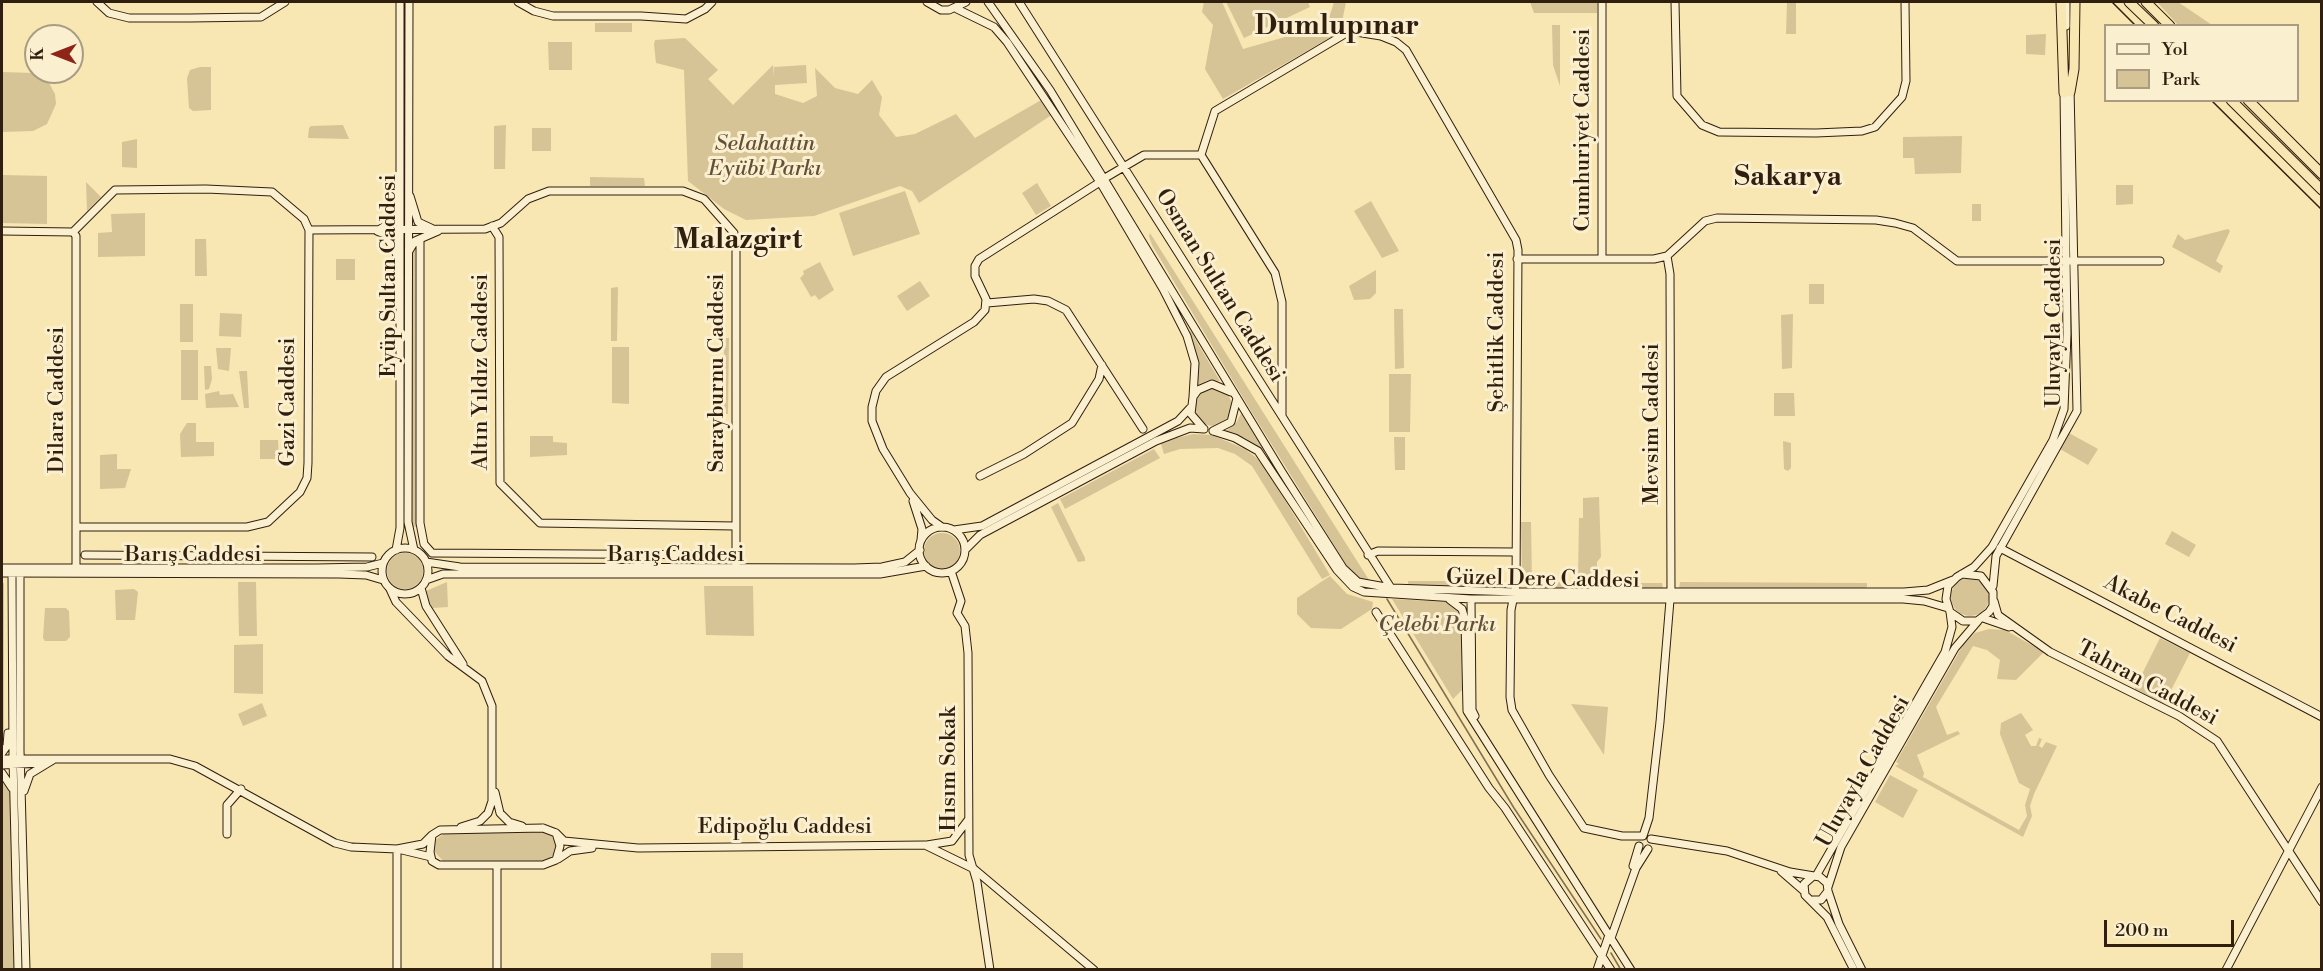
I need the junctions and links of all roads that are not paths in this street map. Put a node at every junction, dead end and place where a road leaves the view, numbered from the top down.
1 (97, 2) edge
2 (285, 2) edge
3 (400, 2) edge
4 (409, 2) edge
5 (518, 2) edge
6 (712, 2) edge
7 (927, 2) edge
8 (966, 2) edge
9 (988, 2) edge
10 (1019, 2) edge
11 (1602, 2) edge
12 (1675, 2) edge
13 (1905, 2) edge
14 (2061, 2) edge
15 (2066, 2) edge
16 (2073, 2) edge
17 (2129, 2) edge
18 (2148, 2) edge
19 (957, 9) junction
20 (2152, 24) edge
21 (2168, 24) edge
22 (2068, 69) junction
23 (2067, 92) junction
24 (2232, 102) edge
25 (2250, 102) edge
26 (1201, 155) junction
27 (1123, 168) junction
28 (2322, 174) edge
29 (1103, 180) junction
30 (2322, 190) edge
31 (408, 191) junction
32 (399, 208) junction
33 (492, 226) junction
34 (309, 230) junction
35 (440, 230) junction
36 (2, 231) edge
37 (377, 231) junction
38 (408, 231) junction
39 (73, 232) junction
40 (399, 232) junction
41 (420, 239) junction
42 (408, 253) junction
43 (1667, 256) junction
44 (1517, 259) junction
45 (1602, 259) junction
46 (2160, 261) dead end
47 (2070, 262) junction
48 (399, 263) junction
49 (987, 303) junction
50 (1102, 365) junction
51 (1235, 396) junction
52 (1193, 397) junction
53 (1190, 408) junction
54 (1282, 418) junction
55 (1143, 429) dead end
56 (1204, 429) junction
57 (1213, 431) junction
58 (980, 476) dead end
59 (910, 494) junction
60 (735, 526) junction
61 (942, 526) junction
62 (76, 527) junction
63 (954, 530) junction
64 (921, 541) junction
65 (2000, 548) junction
66 (396, 550) junction
67 (414, 550) junction
68 (920, 550) junction
69 (965, 550) junction
70 (1515, 552) junction
71 (85, 555) dead end
72 (736, 555) junction
73 (1368, 555) junction
74 (372, 557) dead end
75 (426, 562) junction
76 (383, 563) junction
77 (926, 566) junction
78 (2, 568) edge
79 (76, 568) junction
80 (736, 568) junction
81 (951, 571) junction
82 (2, 573) edge
83 (16, 573) junction
84 (1962, 574) junction
85 (383, 580) junction
86 (426, 580) junction
87 (1953, 580) junction
88 (421, 588) junction
89 (1391, 588) junction
90 (390, 590) junction
91 (1514, 592) junction
92 (1670, 596) junction
93 (1994, 596) junction
94 (1445, 598) junction
95 (1471, 599) junction
96 (1949, 610) junction
97 (1376, 612) dead end
98 (1982, 619) junction
99 (2021, 631) junction
100 (464, 666) junction
101 (2322, 717) edge
102 (13, 719) junction
103 (1485, 738) junction
104 (2, 753) edge
105 (2, 759) edge
106 (53, 760) junction
107 (17, 762) junction
108 (2, 765) edge
109 (2, 773) edge
110 (494, 783) junction
111 (2322, 788) edge
112 (242, 789) junction
113 (18, 801) junction
114 (968, 820) junction
115 (536, 828) junction
116 (455, 830) junction
117 (556, 833) junction
118 (227, 834) dead end
119 (432, 835) junction
120 (1644, 840) junction
121 (1676, 843) junction
122 (925, 845) junction
123 (604, 846) junction
124 (1648, 848) junction
125 (397, 849) junction
126 (2288, 851) junction
127 (431, 857) junction
128 (556, 860) junction
129 (497, 865) junction
130 (1776, 868) junction
131 (974, 869) junction
132 (1814, 876) junction
133 (1828, 889) junction
134 (1804, 891) junction
135 (1813, 900) junction
136 (2322, 902) edge
137 (1610, 935) junction
138 (1602, 956) junction
139 (18, 969) edge
140 (26, 969) edge
141 (397, 969) edge
142 (497, 969) edge
143 (990, 969) edge
144 (1094, 969) edge
145 (1597, 969) edge
146 (1611, 969) edge
147 (1631, 969) edge
148 (1854, 969) edge
149 (1862, 969) edge
150 (2226, 969) edge

1 - 2 street
3 - 32 street, Eyüp Sultan Caddesi
4 - 31 street, Eyüp Sultan Caddesi
5 - 6 street
7 - 19 street
8 - 19 street
9 - 29 street
10 - 27 street, Osman Sultan Caddesi
11 - 45 street, Cumhuriyet Caddesi
12 - 13 street
14 - 23 highway
15 - 22 street
16 - 22 street
16 - 23 highway
17 - 20 highway
18 - 21 highway
19 - 29 street
22 - 23 street, Uluyayla Caddesi
23 - 47 street, Uluyayla Caddesi
24 - 30 highway
25 - 28 highway
26 - 27 street
26 - 44 street, Şehitlik Caddesi
26 - 54 street
27 - 29 street
27 - 54 street, Osman Sultan Caddesi
29 - 49 street
29 - 51 street, Güzel Dere Caddesi
29 - 52 street
31 - 35 street
31 - 38 street, Eyüp Sultan Caddesi
32 - 37 street
32 - 40 street, Eyüp Sultan Caddesi
33 - 35 street
33 - 60 street, Altın Yıldız Caddesi
33 - 60 street, Sarayburnu Caddesi
34 - 37 street
34 - 39 street, Gazi Caddesi
34 - 62 street, Gazi Caddesi
35 - 38 street
35 - 41 street
36 - 39 street
37 - 40 street
37 - 48 street
38 - 40 street
38 - 42 street, Eyüp Sultan Caddesi
39 - 62 street, Dilara Caddesi
40 - 48 street, Eyüp Sultan Caddesi
41 - 42 street
41 - 72 street, Barış Caddesi
42 - 67 street, Eyüp Sultan Caddesi
43 - 45 street
43 - 47 street
43 - 92 street, Mevsim Caddesi
44 - 45 street
44 - 70 street, Şehitlik Caddesi
46 - 47 street
47 - 65 street, Uluyayla Caddesi
47 - 84 street, Uluyayla Caddesi
48 - 66 street, Eyüp Sultan Caddesi
49 - 50 street
49 - 59 street
50 - 55 street
50 - 58 street
51 - 52 street
51 - 57 street
51 - 89 street, Güzel Dere Caddesi
52 - 53 street
53 - 56 street
53 - 63 street
54 - 73 street, Osman Sultan Caddesi
56 - 57 street
56 - 69 street
57 - 94 street, Güzel Dere Caddesi
59 - 61 street
59 - 64 street
60 - 72 street, Sarayburnu Caddesi
61 - 63 street
61 - 64 street
62 - 79 street, Dilara Caddesi
63 - 69 street
64 - 68 street
65 - 93 street, Uluyayla Caddesi
65 - 101 street, Akabe Caddesi
66 - 67 street
66 - 76 street
67 - 75 street
68 - 77 street
68 - 80 street, Barış Caddesi
69 - 81 street
70 - 73 street
70 - 91 street, Şehitlik Caddesi
71 - 74 street, Barış Caddesi
72 - 80 street, Sarayburnu Caddesi
73 - 89 street, Osman Sultan Caddesi
75 - 80 street, Barış Caddesi
75 - 86 street
76 - 79 street, Barış Caddesi
76 - 85 street
77 - 81 street
77 - 86 street, Barış Caddesi
78 - 79 street, Barış Caddesi
81 - 114 street, Hısım Sokak
82 - 83 street, Barış Caddesi
83 - 85 street, Barış Caddesi
83 - 102 street
83 - 107 street
84 - 87 street
84 - 93 street
85 - 90 street
86 - 88 street
87 - 92 street, Güzel Dere Caddesi
87 - 96 street
88 - 90 street
88 - 100 street
89 - 91 street, Güzel Dere Caddesi
90 - 100 street
91 - 92 street, Güzel Dere Caddesi
91 - 95 street, Güzel Dere Caddesi
91 - 120 street, Şehitlik Caddesi
92 - 96 street, Güzel Dere Caddesi
92 - 120 street, Mevsim Caddesi
93 - 98 street
93 - 99 street, Tahran Caddesi
94 - 95 street, Güzel Dere Caddesi
94 - 103 street
95 - 103 street
96 - 98 street
96 - 132 street, Uluyayla Caddesi
97 - 138 street
98 - 99 street, Tahran Caddesi
98 - 133 street, Uluyayla Caddesi
99 - 126 street, Tahran Caddesi
100 - 110 street
102 - 104 street
102 - 107 street
103 - 137 street
105 - 107 street
106 - 107 street
106 - 112 street
106 - 113 street
107 - 108 street
107 - 113 street
109 - 113 street
110 - 115 street
110 - 116 street
111 - 126 street
112 - 118 street
112 - 125 street
113 - 139 street
113 - 140 street
114 - 122 street
114 - 131 street, Hısım Sokak
115 - 116 street
115 - 117 street
116 - 119 street
117 - 123 street
117 - 128 street
119 - 125 street
119 - 127 street
120 - 121 street, Şehitlik Caddesi
120 - 124 street
120 - 137 street
121 - 124 street
121 - 130 street, Şehitlik Caddesi
122 - 123 street, Edipoğlu Caddesi
122 - 131 street, Edipoğlu Caddesi
123 - 128 street
124 - 137 street
125 - 127 street
125 - 141 street
126 - 136 street, Tahran Caddesi
126 - 150 street
127 - 129 street
128 - 129 street
129 - 142 street
130 - 132 street, Şehitlik Caddesi
130 - 134 street
131 - 143 street, Hısım Sokak
131 - 144 street, Edipoğlu Caddesi
132 - 133 street
132 - 134 street
133 - 135 street
133 - 149 street
134 - 135 street
135 - 148 street
137 - 138 street
137 - 147 street
138 - 145 street
138 - 146 street

